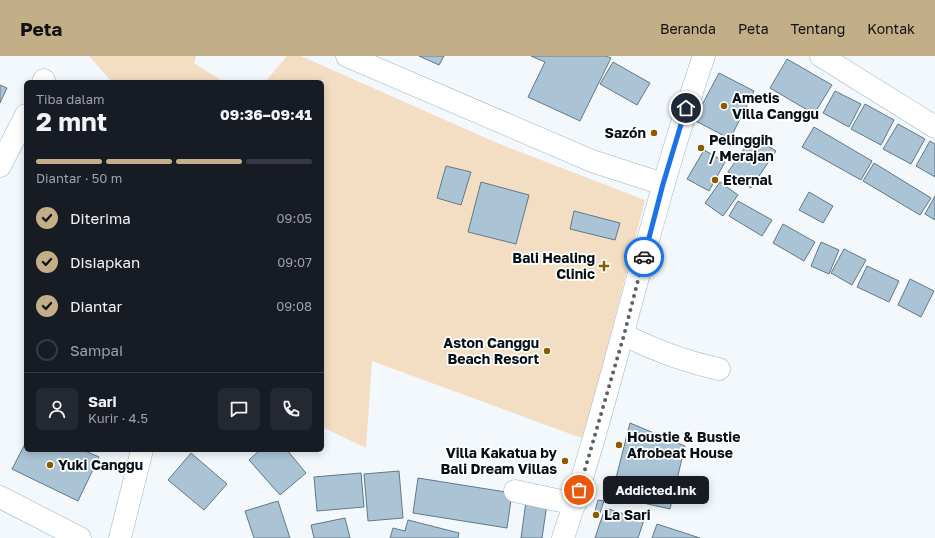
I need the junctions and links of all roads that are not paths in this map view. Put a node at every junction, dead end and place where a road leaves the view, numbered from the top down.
1 (347, 56) edge
2 (704, 56) edge
3 (821, 56) edge
4 (24, 119) edge
5 (935, 127) edge
6 (0, 166) edge
7 (663, 184) junction
8 (624, 335) junction
9 (719, 369) dead end
10 (142, 452) edge
11 (515, 491) dead end
12 (0, 497) edge
13 (574, 504) junction
14 (80, 538) edge
15 (120, 538) edge
16 (563, 538) edge

1 - 7 street
2 - 7 street
3 - 5 street
4 - 6 street
7 - 8 street
8 - 9 street
8 - 13 street
10 - 15 street
11 - 13 street
12 - 14 street
13 - 16 street

